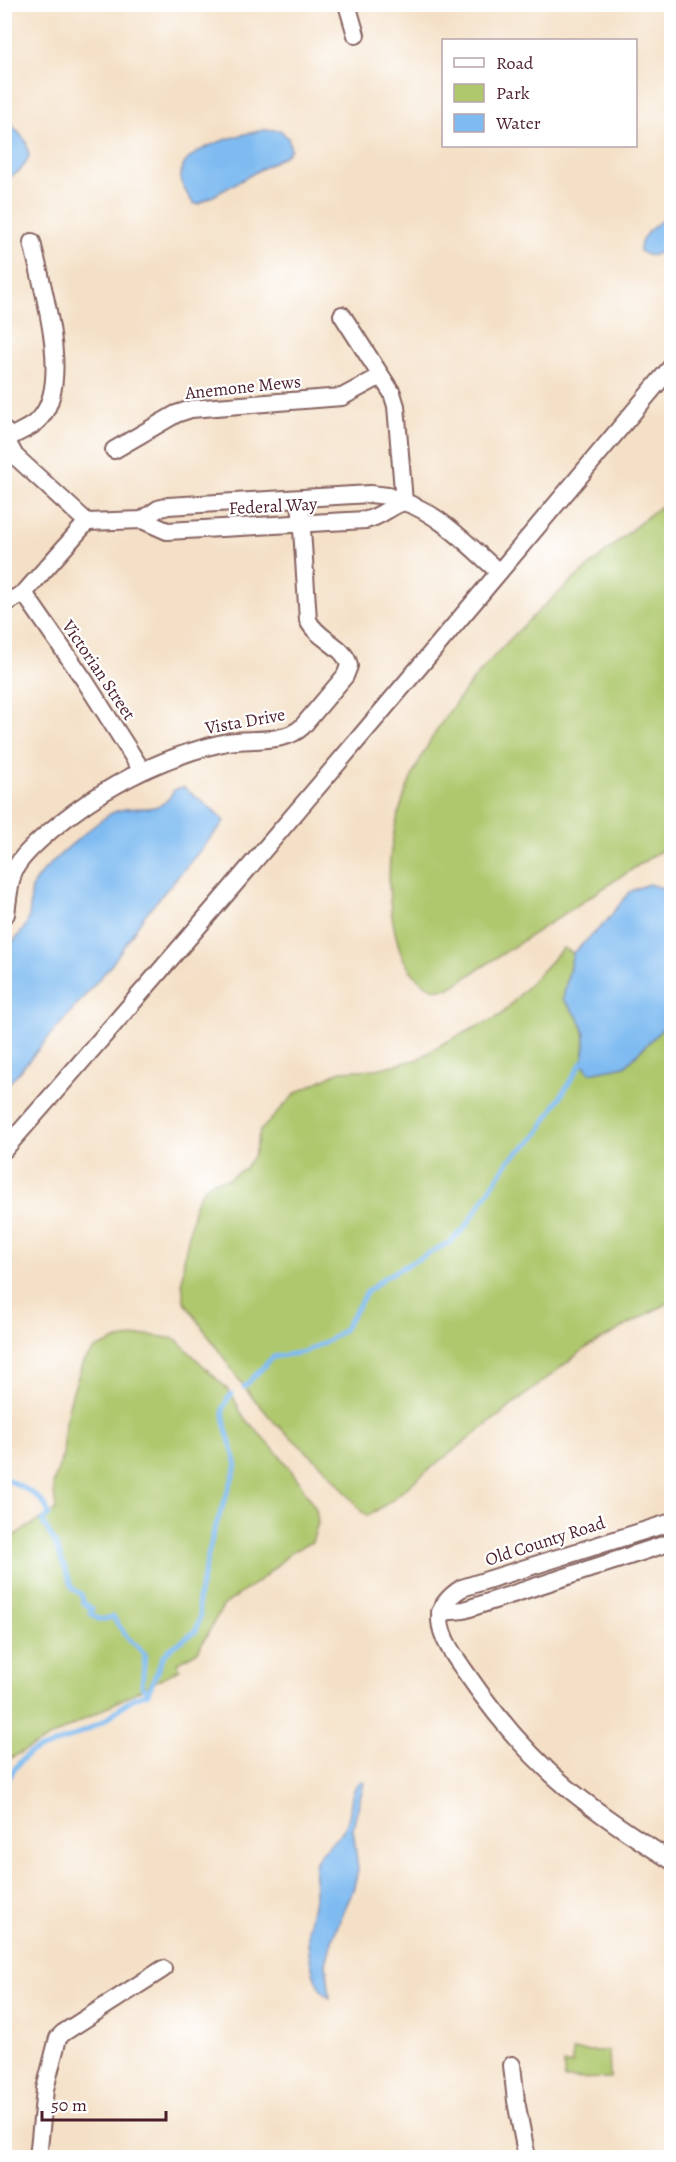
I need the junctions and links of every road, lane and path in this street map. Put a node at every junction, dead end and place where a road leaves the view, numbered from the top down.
1 (347, 4) edge
2 (356, 35) dead end
3 (32, 242) dead end
4 (342, 315) dead end
5 (672, 366) edge
6 (381, 376) junction
7 (5, 436) edge
8 (114, 450) dead end
9 (300, 499) junction
10 (404, 502) junction
11 (142, 520) junction
12 (87, 522) junction
13 (302, 524) junction
14 (499, 572) junction
15 (24, 593) junction
16 (4, 604) edge
17 (141, 769) junction
18 (5, 913) edge
19 (4, 1150) edge
20 (672, 1522) edge
21 (672, 1542) edge
22 (440, 1612) junction
23 (672, 1861) edge
24 (163, 1969) dead end
25 (512, 2065) dead end
26 (38, 2157) edge
27 (526, 2157) edge

1 - 2 street
3 - 7 street
4 - 6 street
5 - 14 street
6 - 8 street, Anemone Mews
6 - 10 street
7 - 12 street
9 - 10 street, Federal Way
9 - 11 street, Federal Way
9 - 13 street, Vista Drive
10 - 13 street, Federal Way
10 - 14 street, Federal Way
11 - 12 street, Federal Way
11 - 13 street, Federal Way
12 - 15 street
13 - 17 street, Vista Drive
14 - 19 street
15 - 16 street
15 - 17 street, Victorian Street
17 - 18 street, Vista Drive
20 - 22 street, Old County Road
21 - 22 street
22 - 23 street
24 - 26 street
25 - 27 street

